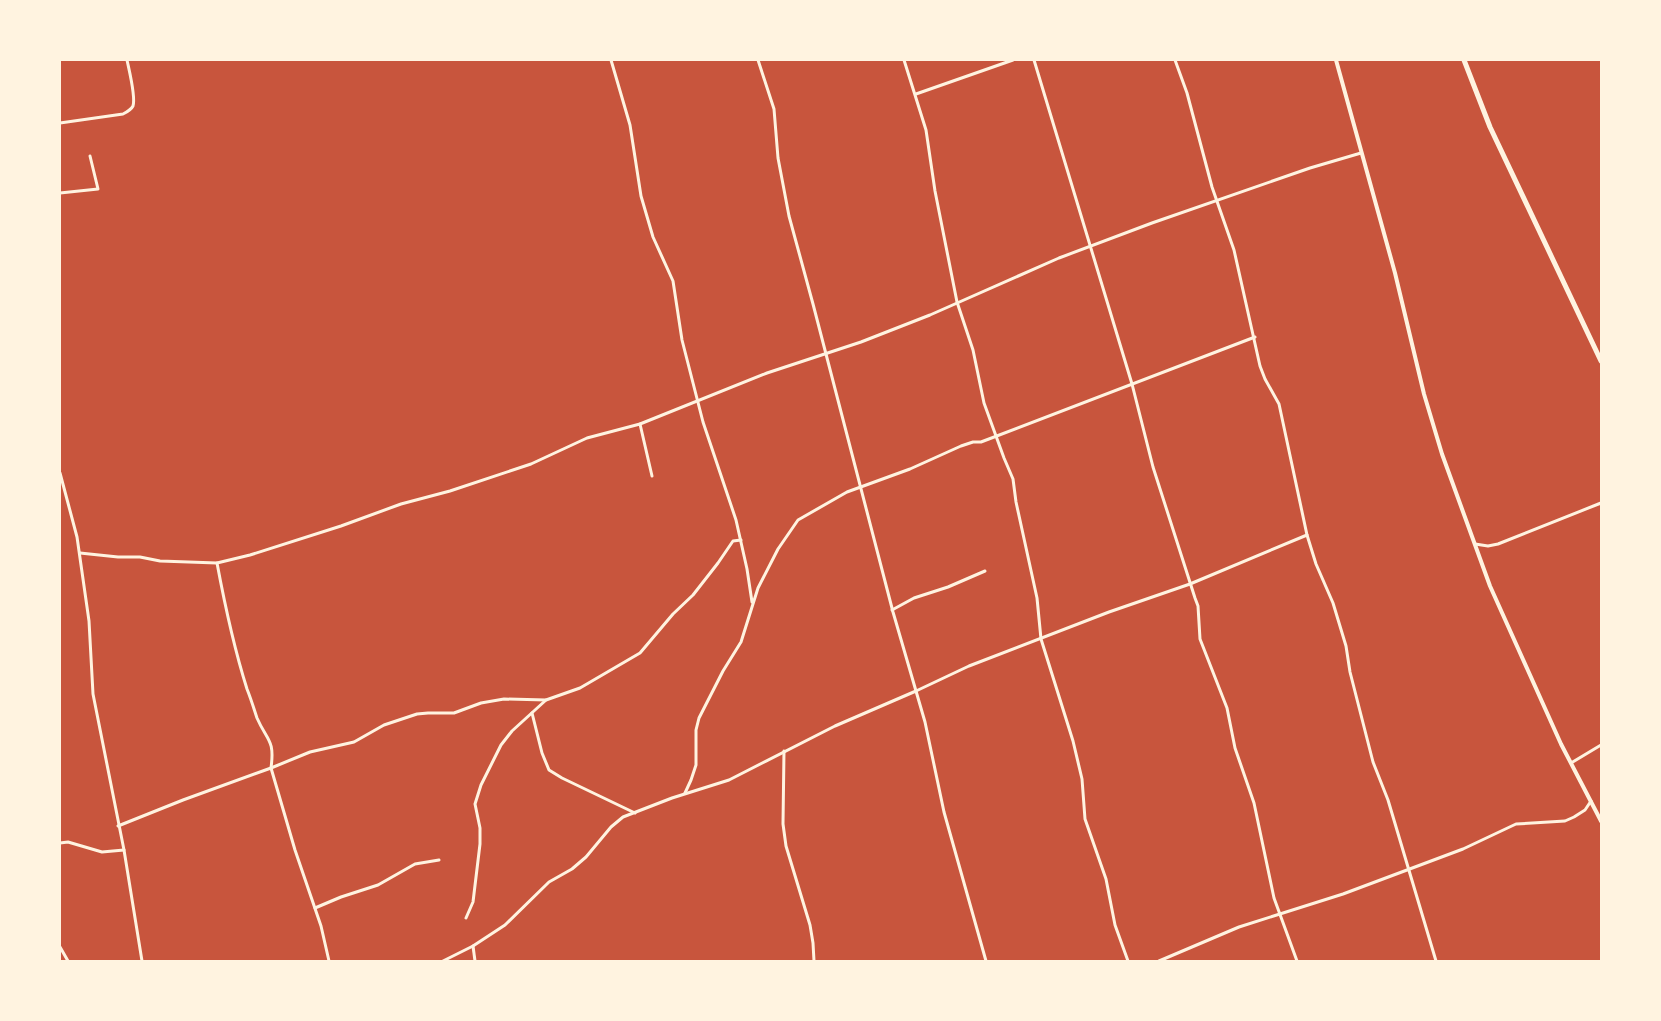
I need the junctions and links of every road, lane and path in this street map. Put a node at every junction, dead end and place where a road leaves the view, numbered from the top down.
1 (127, 60) edge
2 (611, 60) edge
3 (758, 60) edge
4 (904, 60) edge
5 (1013, 60) edge
6 (1034, 60) edge
7 (1175, 60) edge
8 (1336, 60) edge
9 (1464, 60) edge
10 (916, 94) junction
11 (60, 123) edge
12 (1361, 153) junction
13 (90, 156) dead end
14 (60, 193) edge
15 (1217, 201) junction
16 (1090, 246) junction
17 (957, 302) junction
18 (1255, 337) junction
19 (826, 353) junction
20 (1601, 361) edge
21 (1132, 384) junction
22 (698, 400) junction
23 (640, 424) junction
24 (995, 435) junction
25 (60, 473) edge
26 (652, 476) dead end
27 (860, 487) junction
28 (1601, 503) edge
29 (1307, 535) junction
30 (740, 540) junction
31 (1474, 544) junction
32 (80, 553) junction
33 (217, 563) junction
34 (985, 571) dead end
35 (1190, 584) junction
36 (752, 606) junction
37 (892, 610) junction
38 (1041, 639) junction
39 (916, 691) junction
40 (546, 700) junction
41 (532, 713) junction
42 (1601, 745) edge
43 (784, 750) junction
44 (1571, 763) junction
45 (271, 768) junction
46 (684, 794) junction
47 (1591, 800) junction
48 (636, 813) junction
49 (1601, 821) edge
50 (118, 826) junction
51 (60, 843) edge
52 (124, 850) junction
53 (439, 860) dead end
54 (1407, 870) junction
55 (315, 908) junction
56 (1281, 915) junction
57 (466, 918) dead end
58 (473, 946) junction
59 (60, 947) edge
60 (68, 961) edge
61 (142, 961) edge
62 (329, 961) edge
63 (443, 961) edge
64 (475, 961) edge
65 (814, 961) edge
66 (986, 961) edge
67 (1128, 961) edge
68 (1159, 961) edge
69 (1297, 961) edge
70 (1436, 961) edge

1 - 11 street
2 - 22 street
3 - 19 street
4 - 10 street
5 - 10 street
6 - 16 street
7 - 15 street
8 - 12 street
9 - 20 highway
10 - 17 street
12 - 15 street
12 - 31 street
13 - 14 street
15 - 16 street
15 - 18 street
16 - 17 street
16 - 21 street
17 - 19 street
17 - 24 street
18 - 21 street
18 - 29 street
19 - 22 street
19 - 27 street
21 - 24 street
21 - 35 street
22 - 23 street
22 - 30 street
23 - 26 street
23 - 33 street
24 - 27 street
24 - 38 street
25 - 32 street
27 - 36 street
27 - 37 street
28 - 31 street
29 - 35 street
29 - 54 street
30 - 36 street
30 - 40 street
31 - 44 street
32 - 33 street
32 - 50 street
33 - 45 street
34 - 37 street
35 - 38 street
35 - 56 street
36 - 46 street
37 - 39 street
38 - 39 street
38 - 67 street
39 - 43 street
39 - 66 street
40 - 41 street
40 - 45 street
41 - 48 street
41 - 57 street
42 - 44 street
43 - 46 street
43 - 65 street
44 - 47 street
45 - 50 street
45 - 55 street
46 - 48 street
47 - 49 street
47 - 54 street
48 - 58 street
50 - 52 street
51 - 52 street
52 - 61 street
53 - 55 street
54 - 56 street
54 - 70 street
55 - 62 street
56 - 68 street
56 - 69 street
58 - 63 street
58 - 64 street
59 - 60 street

